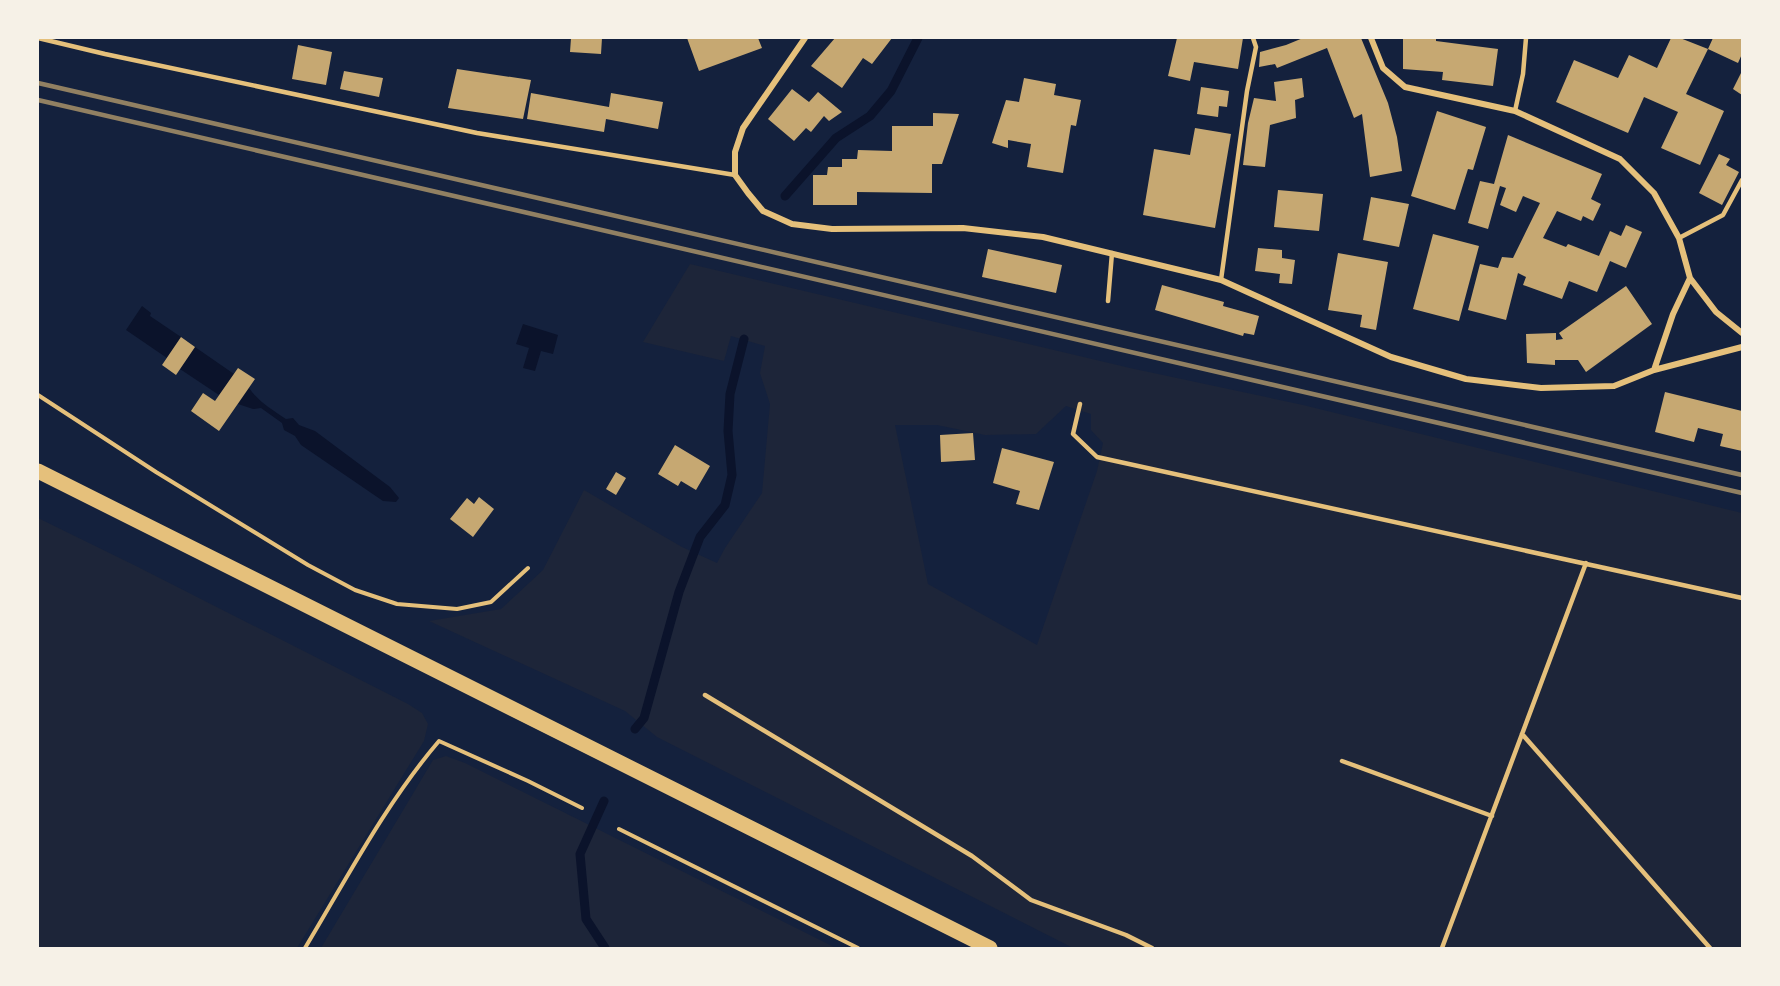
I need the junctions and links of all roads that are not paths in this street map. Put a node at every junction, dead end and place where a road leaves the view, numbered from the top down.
1 (38, 38) edge
2 (805, 38) edge
3 (1253, 38) edge
4 (1371, 38) edge
5 (1526, 38) edge
6 (1515, 111) junction
7 (735, 175) junction
8 (1743, 180) edge
9 (1679, 238) junction
10 (1112, 254) junction
11 (1690, 278) junction
12 (1221, 280) junction
13 (1108, 302) dead end
14 (1743, 333) edge
15 (1743, 346) edge
16 (1654, 370) junction
17 (1080, 404) dead end
18 (38, 471) edge
19 (1586, 563) junction
20 (1743, 598) edge
21 (705, 695) dead end
22 (1522, 734) junction
23 (1342, 761) dead end
24 (1492, 816) junction
25 (990, 948) edge
26 (1152, 948) edge
27 (1442, 948) edge
28 (1710, 948) edge

1 - 7 lane
2 - 7 street
3 - 12 lane
4 - 6 street
5 - 6 lane
6 - 9 street
7 - 10 street
8 - 9 lane
9 - 11 street
10 - 12 street
10 - 13 lane
11 - 14 street
11 - 16 street
12 - 16 street
15 - 16 street
17 - 19 lane
18 - 25 main road
19 - 20 lane
19 - 22 lane
21 - 26 lane
22 - 24 lane
22 - 28 lane
23 - 24 lane
24 - 27 lane

